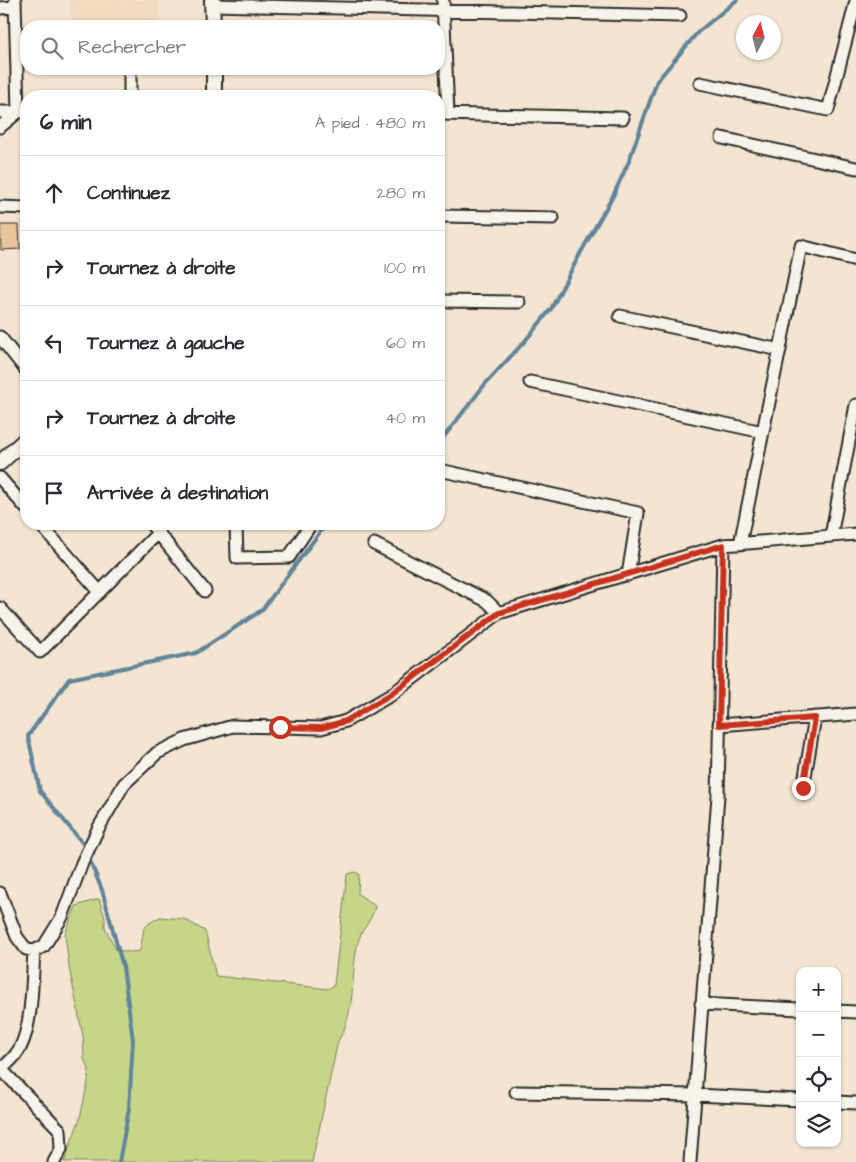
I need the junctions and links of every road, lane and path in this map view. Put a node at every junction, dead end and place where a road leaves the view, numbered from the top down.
1 (856, 1) edge
2 (212, 2) edge
3 (15, 4) edge
4 (443, 5) edge
5 (0, 8) edge
6 (680, 16) dead end
7 (213, 20) edge
8 (443, 20) edge
9 (130, 75) edge
10 (214, 75) edge
11 (443, 75) edge
12 (700, 83) dead end
13 (21, 90) edge
14 (130, 90) edge
15 (214, 90) edge
16 (443, 90) edge
17 (0, 112) edge
18 (20, 112) edge
19 (20, 113) edge
20 (445, 114) edge
21 (623, 118) dead end
22 (0, 128) edge
23 (722, 138) dead end
24 (856, 168) edge
25 (0, 208) edge
26 (20, 208) edge
27 (445, 216) edge
28 (553, 218) dead end
29 (856, 260) edge
30 (445, 301) edge
31 (519, 302) dead end
32 (620, 316) dead end
33 (0, 337) edge
34 (780, 350) junction
35 (20, 362) edge
36 (530, 382) dead end
37 (856, 406) edge
38 (763, 432) junction
39 (20, 445) edge
40 (851, 458) edge
41 (0, 463) edge
42 (445, 471) edge
43 (0, 478) edge
44 (20, 501) edge
45 (45, 530) edge
46 (152, 530) edge
47 (156, 530) edge
48 (236, 530) edge
49 (307, 530) edge
50 (856, 534) edge
51 (830, 536) junction
52 (374, 544) dead end
53 (740, 544) junction
54 (723, 545) junction
55 (628, 575) junction
56 (206, 591) dead end
57 (100, 592) junction
58 (0, 608) edge
59 (499, 613) junction
60 (856, 714) edge
61 (815, 718) junction
62 (719, 725) junction
63 (803, 788) dead end
64 (0, 893) edge
65 (34, 951) junction
66 (701, 1004) junction
67 (796, 1009) edge
68 (841, 1011) edge
69 (856, 1012) edge
70 (0, 1069) edge
71 (516, 1092) dead end
72 (695, 1095) junction
73 (796, 1100) edge
74 (841, 1102) edge
75 (856, 1103) edge
76 (54, 1162) edge
77 (690, 1162) edge

1 - 12 street
2 - 4 street
2 - 7 street
3 - 5 street
3 - 13 street
4 - 6 street
4 - 8 street
9 - 14 street
10 - 15 street
11 - 16 street
17 - 18 street
19 - 22 street
20 - 21 street
23 - 24 street
25 - 26 street
27 - 28 street
29 - 34 street
30 - 31 street
32 - 34 street
33 - 35 street
34 - 38 street
36 - 38 street
37 - 40 street
38 - 53 street
39 - 41 street
40 - 51 street
42 - 55 street
43 - 44 street
45 - 57 street
46 - 57 street
47 - 56 street
48 - 49 street
50 - 51 street
51 - 53 street
52 - 59 street
53 - 54 street
54 - 55 street
54 - 62 street
55 - 59 street
57 - 58 street
59 - 65 street
60 - 61 street
61 - 62 street
61 - 63 street
62 - 66 street
64 - 65 street
65 - 70 street
66 - 67 street
66 - 72 street
68 - 69 street
70 - 76 street
71 - 72 street
72 - 73 street
72 - 77 street
74 - 75 street

